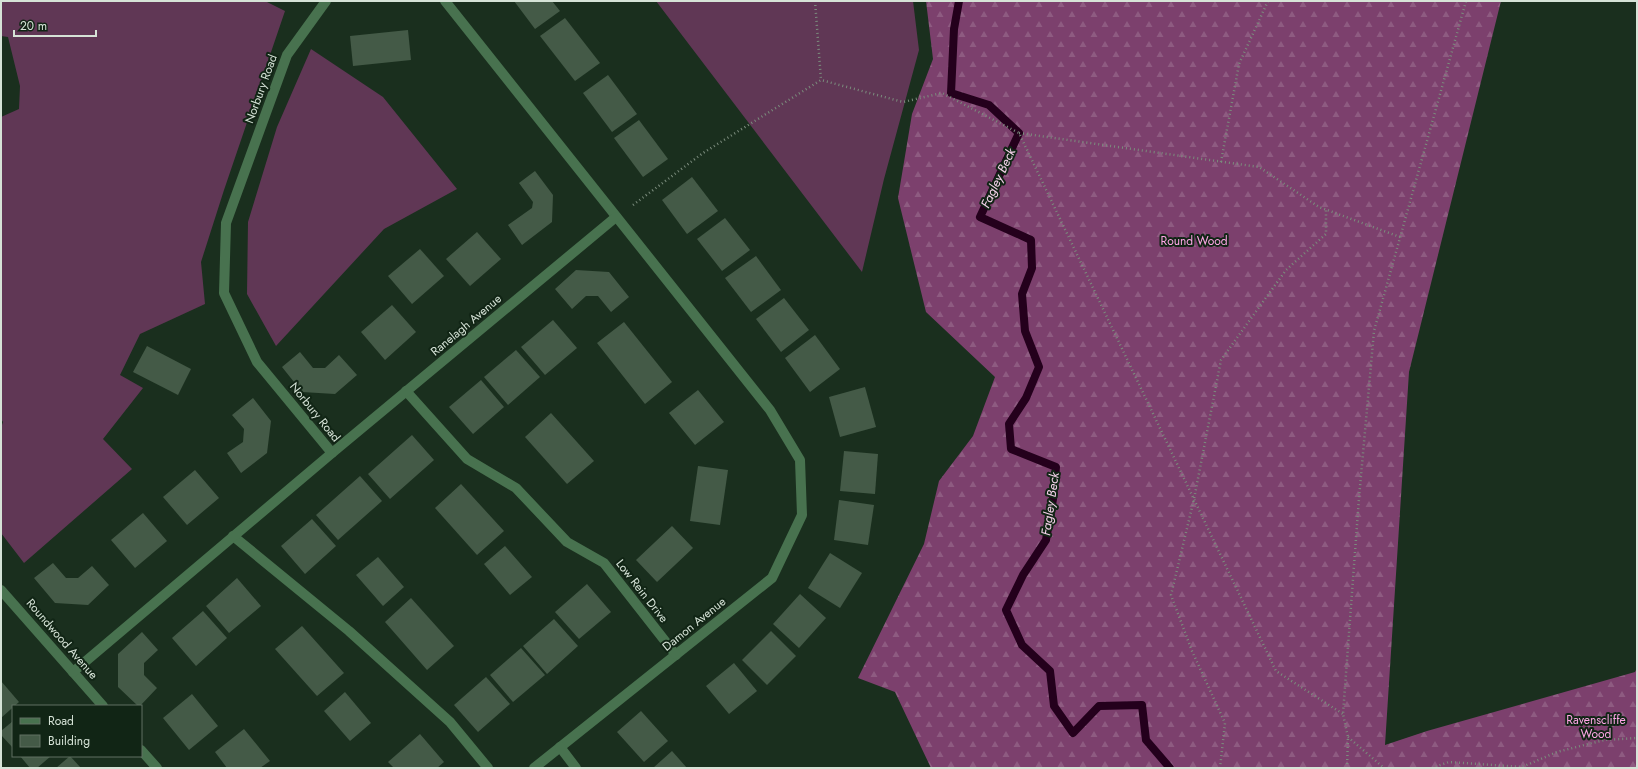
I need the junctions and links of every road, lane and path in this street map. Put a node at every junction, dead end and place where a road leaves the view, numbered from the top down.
1 (326, 1) edge
2 (446, 1) edge
3 (816, 1) edge
4 (1268, 1) edge
5 (1466, 1) edge
6 (821, 80) junction
7 (1019, 133) junction
8 (1221, 162) junction
9 (1326, 209) junction
10 (616, 217) junction
11 (1401, 237) junction
12 (406, 391) junction
13 (332, 453) junction
14 (1194, 499) junction
15 (233, 536) junction
16 (1, 590) edge
17 (676, 655) junction
18 (73, 672) junction
19 (102, 705) edge
20 (1343, 714) junction
21 (1348, 737) junction
22 (1637, 738) edge
23 (560, 747) junction
24 (142, 751) edge
25 (157, 768) edge
26 (488, 768) edge
27 (534, 768) edge
28 (576, 768) edge
29 (1220, 768) edge
30 (1347, 768) edge
31 (1384, 768) edge
32 (1432, 768) edge

1 - 13 street, Norbury Road
2 - 10 street
3 - 6 path
4 - 8 path
5 - 11 path
6 - 7 path
6 - 10 path
7 - 8 path
7 - 14 path
8 - 9 path
9 - 11 path
9 - 14 path
10 - 12 street, Ranelagh Avenue
10 - 17 street, Damon Avenue
11 - 20 path
12 - 13 street, Ranelagh Avenue
12 - 17 street, Low Rein Drive
13 - 15 street, Norbury Road
14 - 20 path
14 - 29 path
15 - 18 street, Norbury Road
15 - 26 street
16 - 18 street, Roundwood Avenue
17 - 23 street, Damon Avenue
18 - 19 street, Roundwood Avenue
20 - 21 path
21 - 30 path
21 - 31 path
22 - 32 path
23 - 27 street, Damon Avenue
23 - 28 street
24 - 25 street

